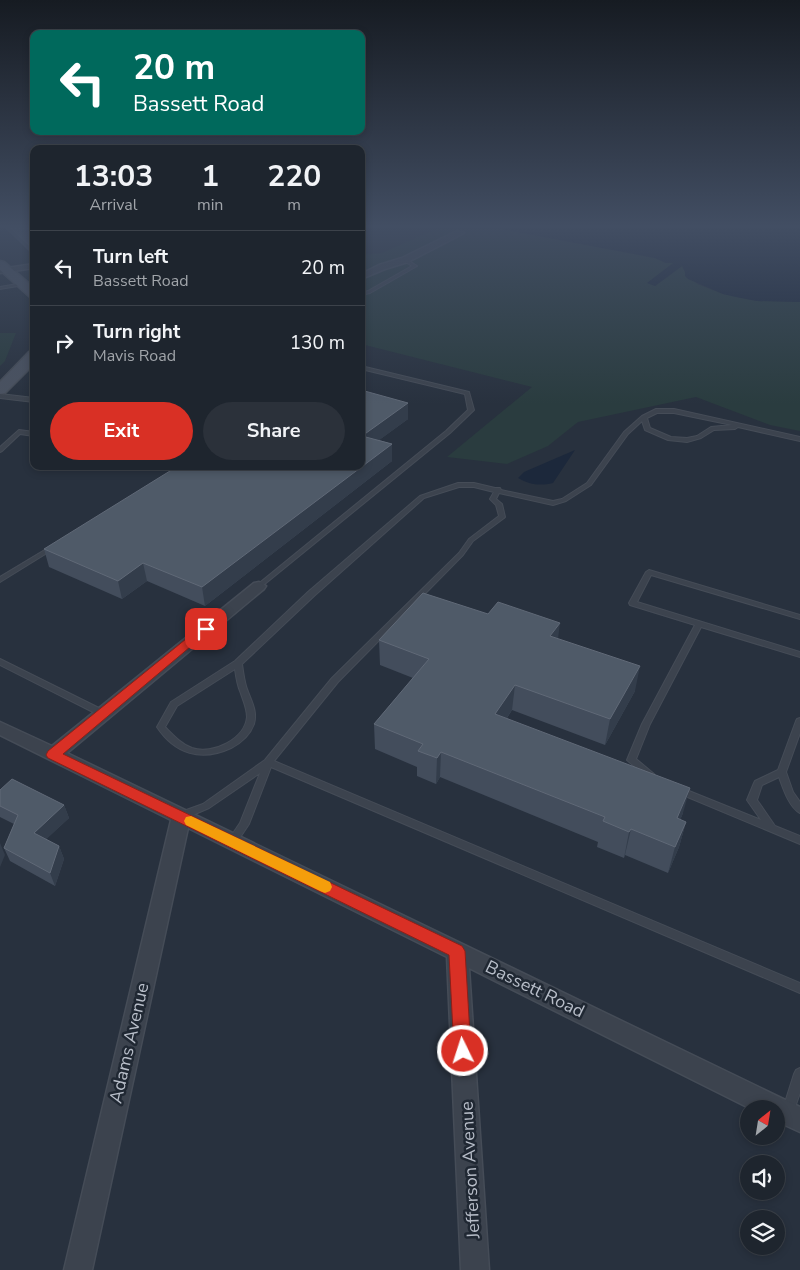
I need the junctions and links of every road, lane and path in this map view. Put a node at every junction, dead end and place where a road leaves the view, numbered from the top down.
1 (16, 285) edge
2 (381, 285) edge
3 (0, 288) edge
4 (365, 293) edge
5 (30, 359) edge
6 (365, 368) edge
7 (0, 390) edge
8 (0, 396) edge
9 (30, 400) edge
10 (644, 417) junction
11 (745, 427) junction
12 (30, 433) edge
13 (800, 440) edge
14 (0, 450) edge
15 (498, 490) junction
16 (62, 541) edge
17 (0, 580) edge
18 (259, 586) joint
19 (800, 617) edge
20 (699, 624) junction
21 (800, 655) edge
22 (0, 662) edge
23 (238, 663) junction
24 (102, 713) junction
25 (800, 720) edge
26 (0, 728) edge
27 (53, 755) junction
28 (268, 762) junction
29 (782, 772) junction
30 (658, 782) edge
31 (675, 789) edge
32 (800, 809) edge
33 (181, 816) junction
34 (771, 828) junction
35 (800, 840) edge
36 (232, 842) junction
37 (457, 951) junction
38 (800, 988) edge
39 (800, 1074) edge
40 (794, 1117) edge
41 (78, 1270) edge
42 (475, 1270) edge

1 - 3 lane
2 - 4 lane
5 - 7 main road
6 - 18 lane
8 - 9 lane
10 - 11 lane
10 - 11 lane
10 - 15 lane
11 - 13 lane
12 - 14 lane
15 - 23 lane
15 - 28 lane
16 - 17 lane
18 - 24 street
19 - 20 lane
20 - 21 lane
20 - 30 lane
22 - 24 lane
23 - 23 lane
24 - 27 street
25 - 29 lane
26 - 27 street, Bassett Road
27 - 33 street, Bassett Road
28 - 33 lane
28 - 36 lane
28 - 38 lane
29 - 32 lane
29 - 34 lane
31 - 34 lane
33 - 36 street, Bassett Road
33 - 41 street, Adams Avenue
34 - 35 lane
36 - 37 street, Bassett Road
37 - 40 street, Bassett Road
37 - 42 street, Jefferson Avenue
39 - 40 lane

